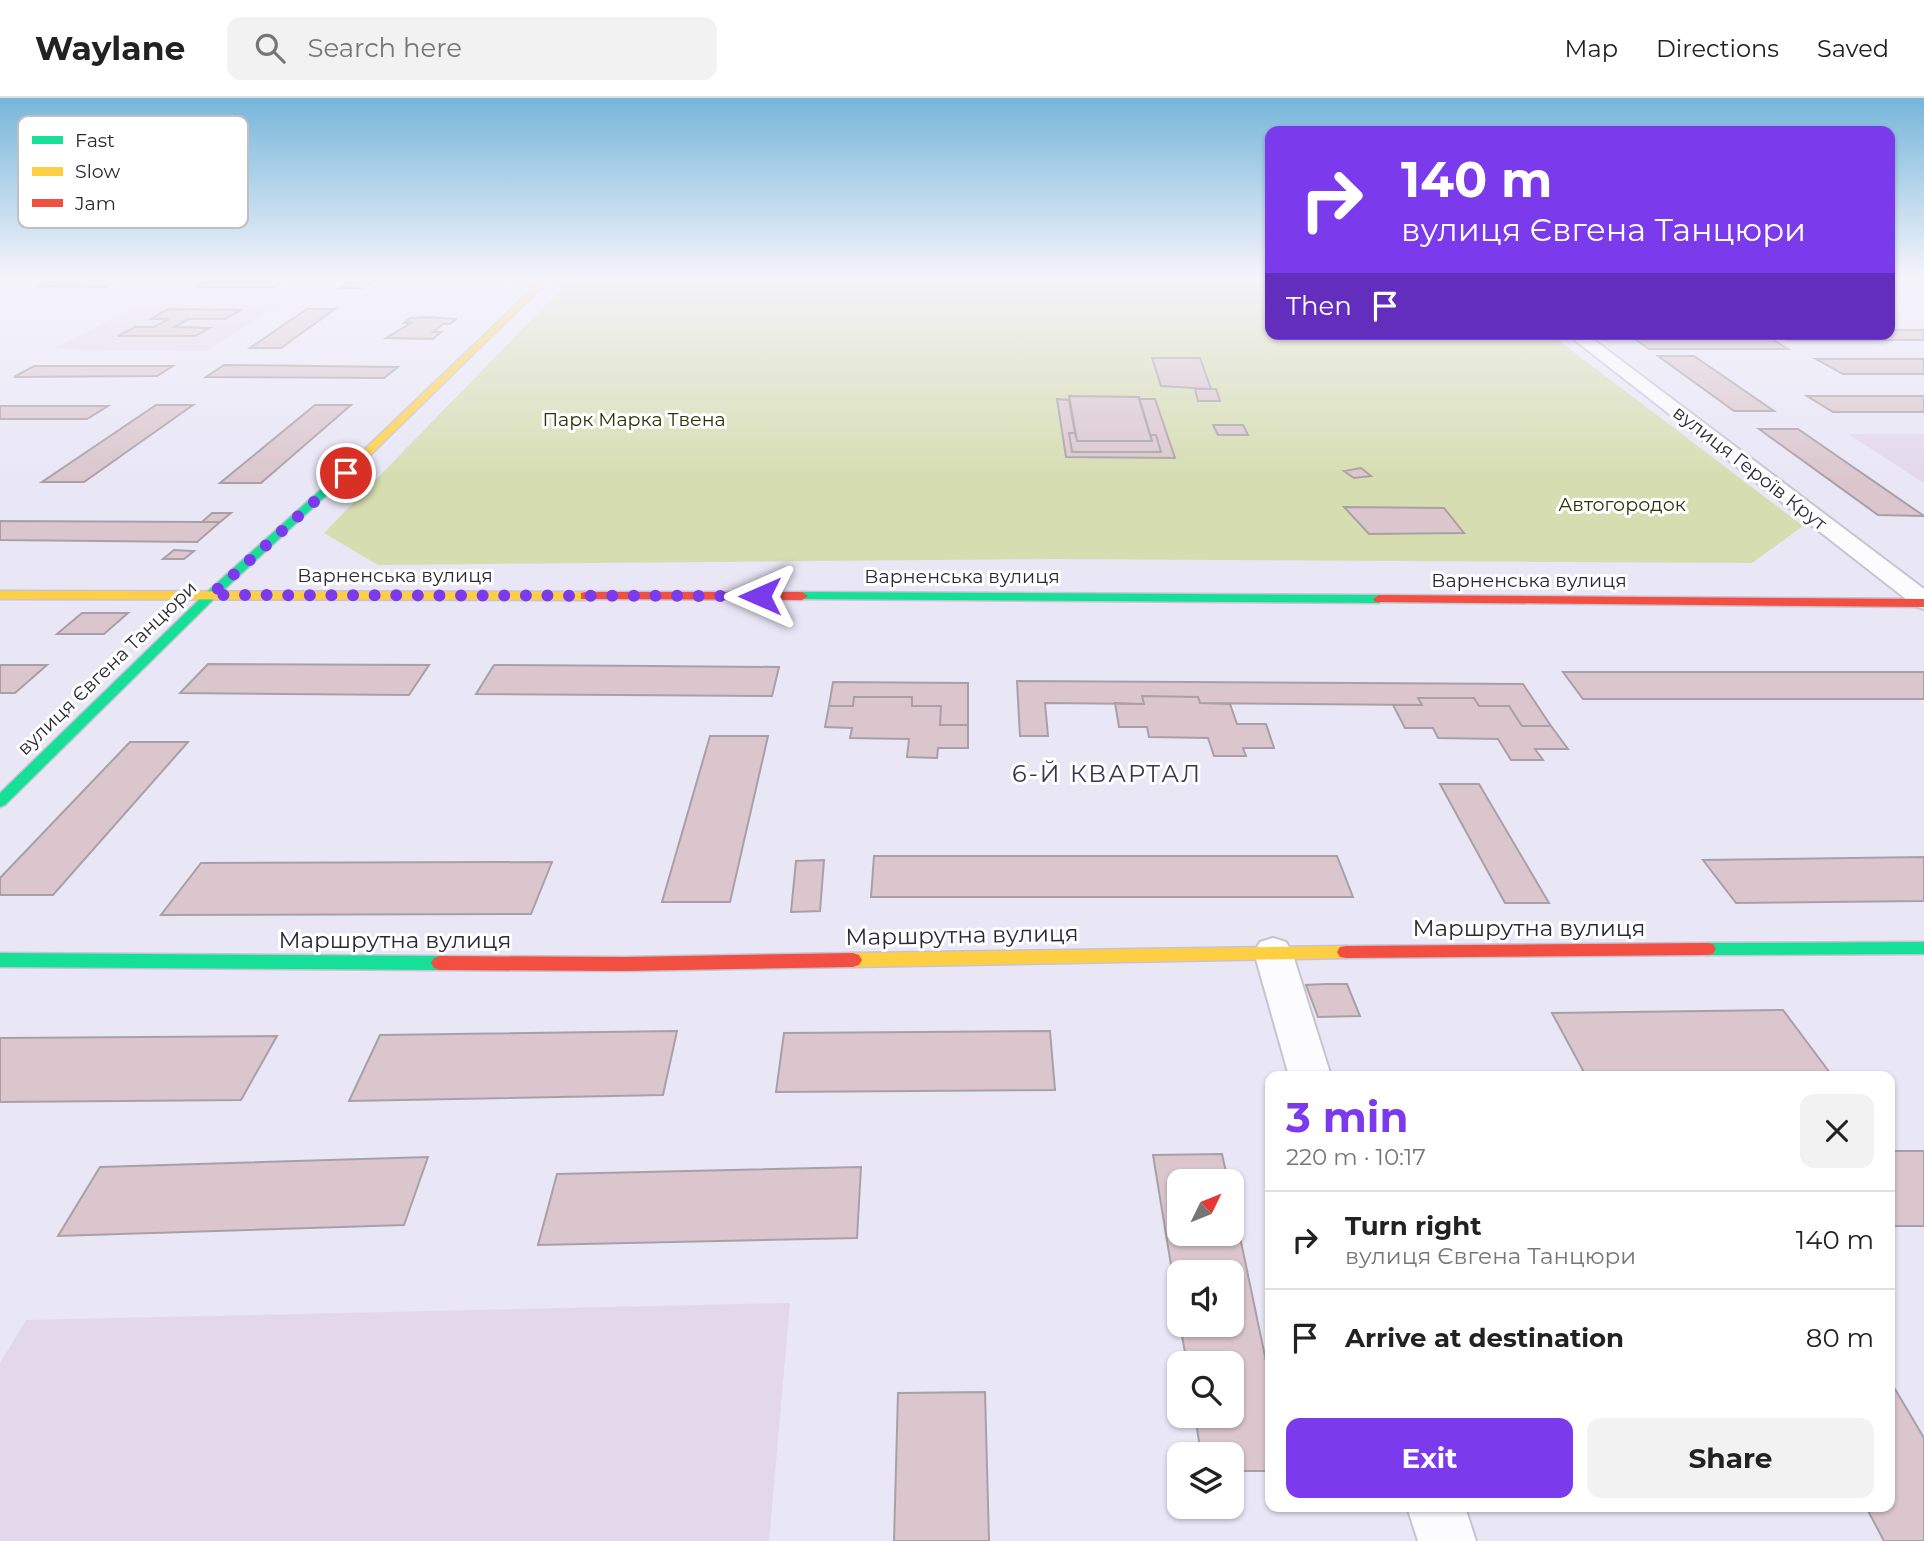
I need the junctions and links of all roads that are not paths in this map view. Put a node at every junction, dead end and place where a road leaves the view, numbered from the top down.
1 (479, 344) edge
2 (1588, 344) edge
3 (211, 595) junction
4 (0, 596) edge
5 (1924, 602) edge
6 (0, 802) edge
7 (1924, 948) edge
8 (1273, 952) junction
9 (0, 960) edge
10 (1309, 1071) edge
11 (1438, 1512) edge
12 (1447, 1541) edge

1 - 3 street, вулиця Євгена Танцюри
2 - 5 street, вулиця Героїв Крут
3 - 4 street, Варненська вулиця
3 - 5 street, Варненська вулиця
3 - 6 street, вулиця Євгена Танцюри
7 - 8 street, Маршрутна вулиця
8 - 9 street, Маршрутна вулиця
8 - 10 street
11 - 12 street

